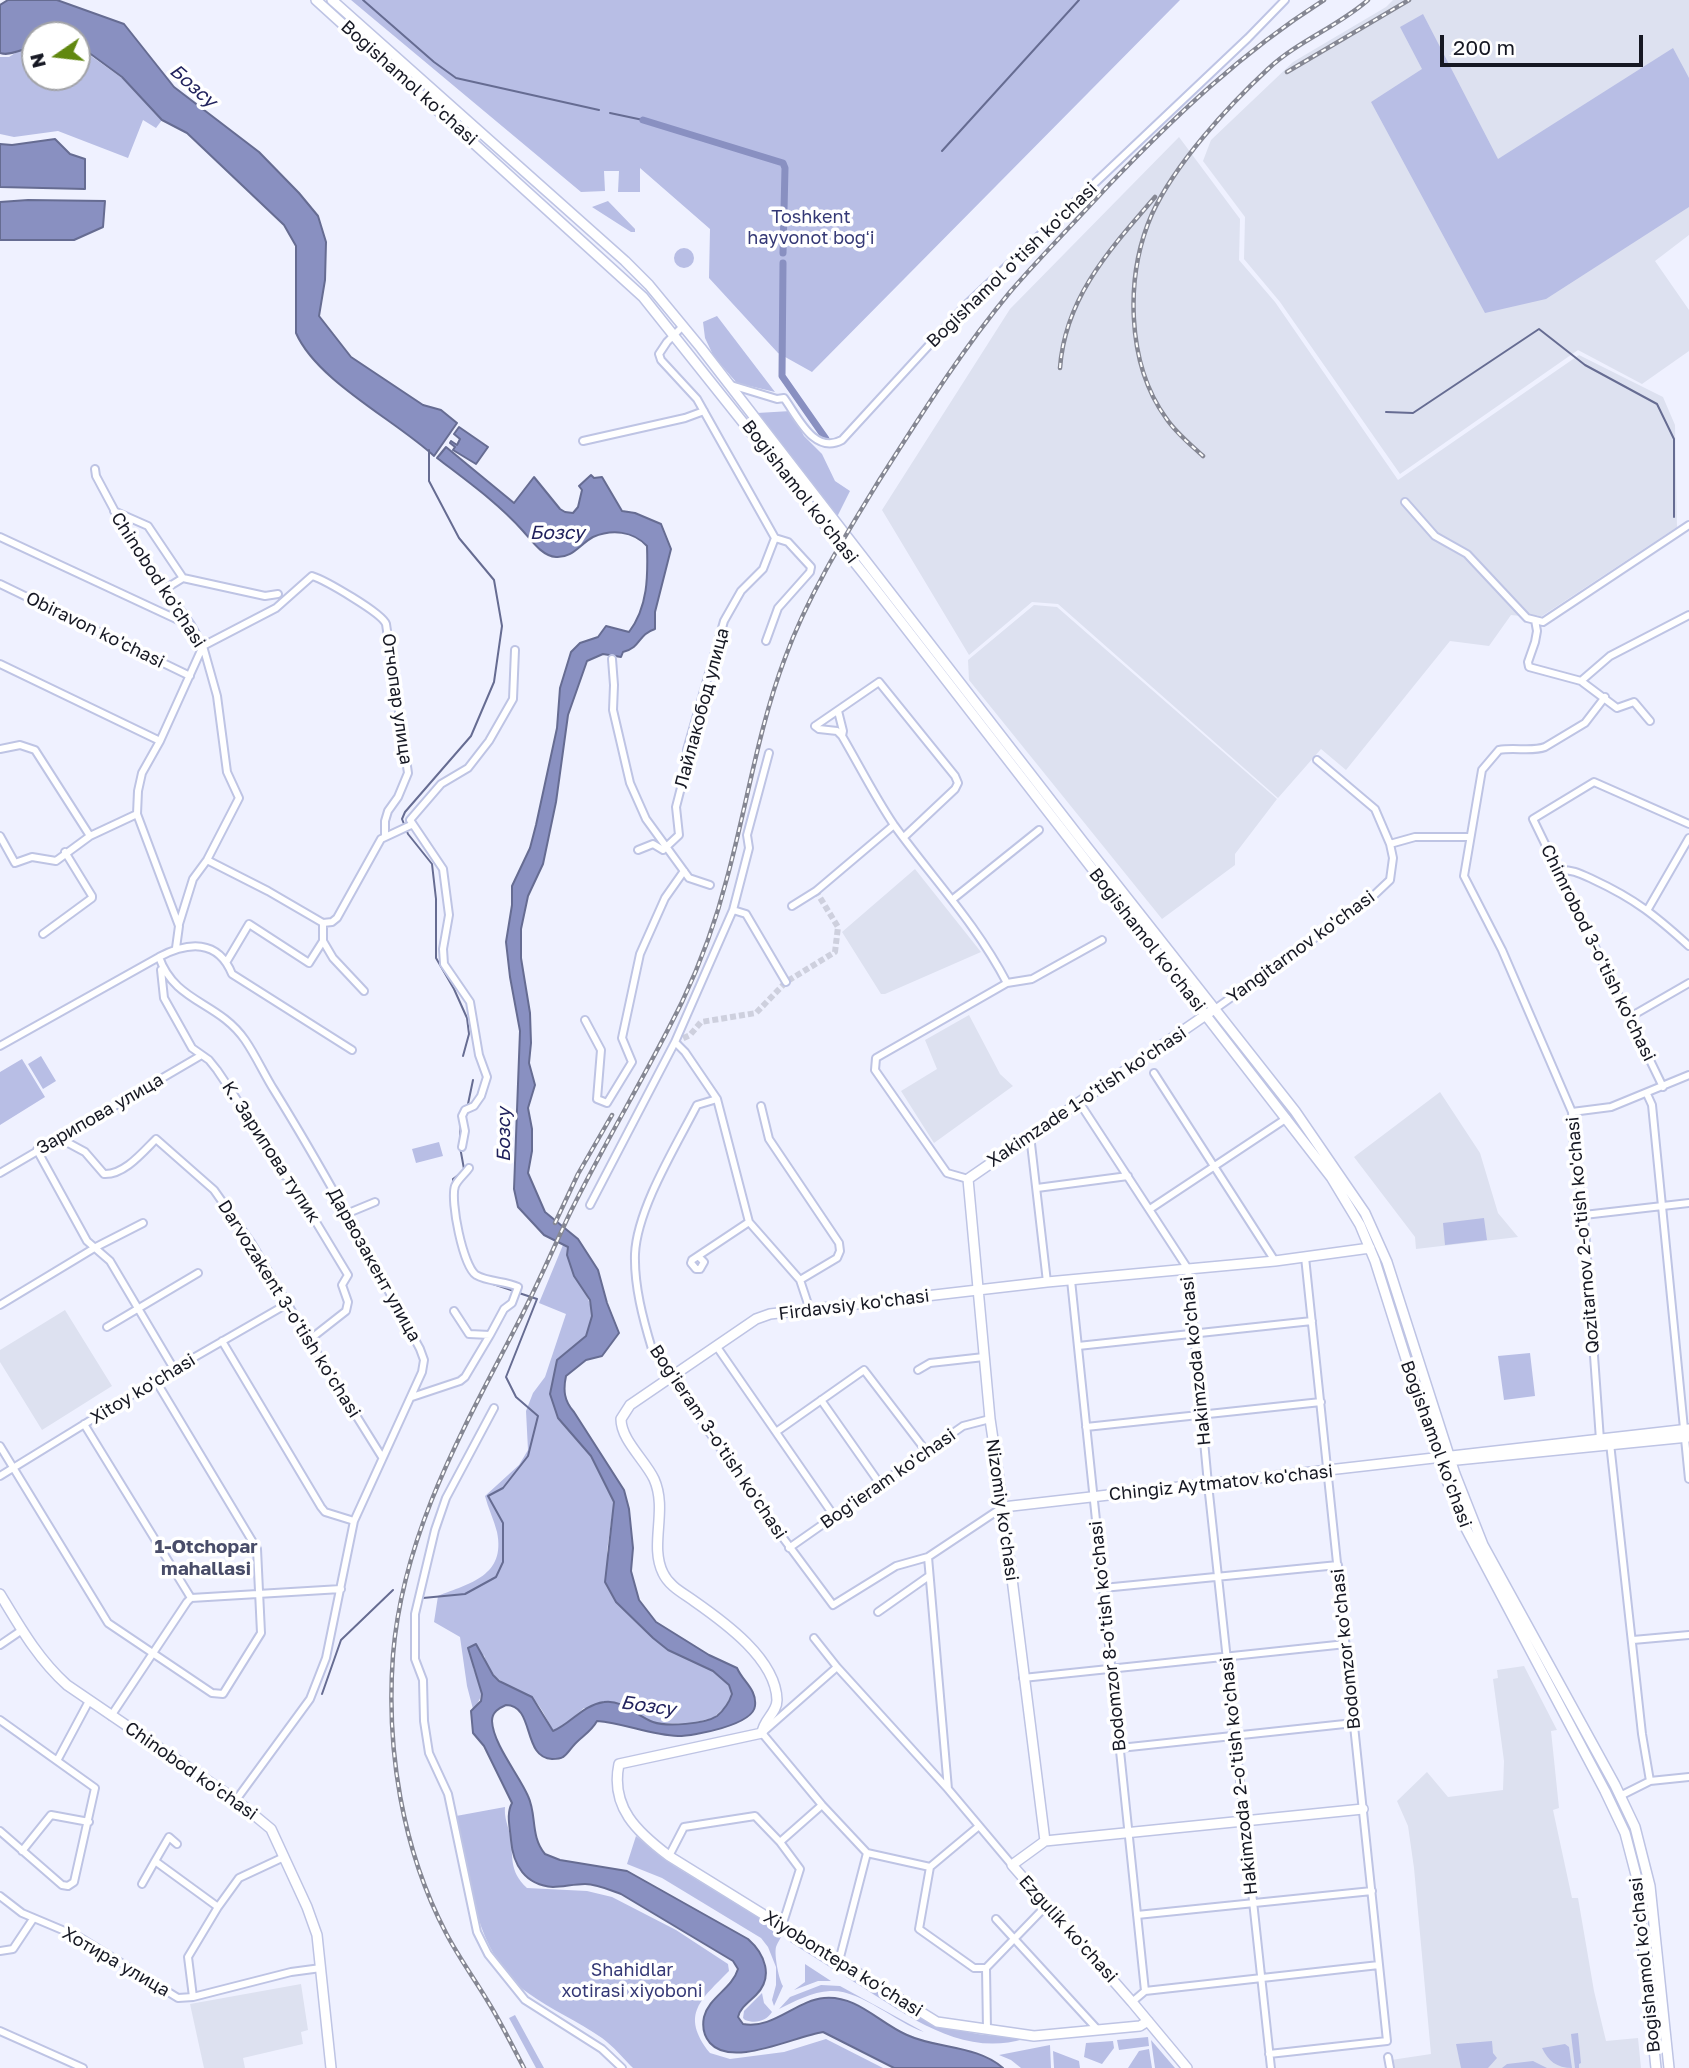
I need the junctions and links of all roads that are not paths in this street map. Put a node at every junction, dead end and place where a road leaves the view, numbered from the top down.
1 (316, 0) edge
2 (332, 0) edge
3 (1285, 0) edge
4 (391, 59) junction
5 (684, 326) junction
6 (674, 334) junction
7 (731, 385) junction
8 (704, 411) junction
9 (583, 440) dead end
10 (95, 469) dead end
11 (1405, 502) dead end
12 (113, 511) junction
13 (1689, 525) edge
14 (0, 537) edge
15 (775, 538) junction
16 (183, 578) junction
17 (0, 584) edge
18 (165, 589) junction
19 (278, 593) dead end
20 (1689, 614) edge
21 (1535, 620) junction
22 (191, 625) junction
23 (766, 641) dead end
24 (203, 646) junction
25 (516, 650) dead end
26 (612, 659) dead end
27 (0, 664) edge
28 (190, 676) junction
29 (1581, 681) junction
30 (1605, 697) junction
31 (838, 711) junction
32 (1650, 721) dead end
33 (842, 736) junction
34 (160, 741) junction
35 (0, 749) edge
36 (769, 752) dead end
37 (1317, 760) dead end
38 (137, 814) junction
39 (1689, 824) edge
40 (411, 825) junction
41 (894, 825) junction
42 (1039, 830) dead end
43 (0, 836) edge
44 (90, 836) junction
45 (385, 836) junction
46 (904, 837) junction
47 (1469, 837) junction
48 (1689, 838) edge
49 (1390, 844) junction
50 (667, 848) junction
51 (638, 850) dead end
52 (1084, 850) junction
53 (65, 852) junction
54 (207, 860) junction
55 (1558, 870) junction
56 (684, 871) junction
57 (709, 885) dead end
58 (953, 899) junction
59 (792, 906) dead end
60 (1648, 909) junction
61 (733, 910) junction
62 (1141, 915) junction
63 (1132, 922) junction
64 (323, 923) junction
65 (178, 926) junction
66 (43, 934) dead end
67 (1102, 940) dead end
68 (323, 941) junction
69 (1689, 946) edge
70 (176, 948) junction
71 (159, 957) junction
72 (227, 961) junction
73 (786, 982) dead end
74 (1007, 983) junction
75 (1689, 983) edge
76 (364, 990) dead end
77 (1215, 1009) junction
78 (1206, 1016) junction
79 (1630, 1017) junction
80 (585, 1020) dead end
81 (675, 1042) junction
82 (0, 1046) edge
83 (352, 1050) dead end
84 (200, 1055) junction
85 (1154, 1073) dead end
86 (1689, 1075) edge
87 (1663, 1087) junction
88 (1647, 1094) junction
89 (717, 1099) junction
90 (1079, 1102) junction
91 (761, 1106) dead end
92 (1572, 1112) junction
93 (1287, 1118) junction
94 (1030, 1135) junction
95 (59, 1139) junction
96 (462, 1147) dead end
97 (37, 1150) junction
98 (1214, 1167) junction
99 (469, 1168) dead end
100 (0, 1172) edge
101 (1128, 1176) junction
102 (968, 1179) junction
103 (1038, 1188) junction
104 (375, 1202) dead end
105 (1689, 1203) edge
106 (590, 1205) dead end
107 (1662, 1206) junction
108 (1150, 1209) junction
109 (346, 1214) junction
110 (1584, 1215) junction
111 (749, 1222) junction
112 (144, 1223) dead end
113 (96, 1247) junction
114 (1370, 1248) junction
115 (1306, 1256) junction
116 (699, 1257) dead end
117 (1275, 1261) junction
118 (1188, 1269) junction
119 (198, 1273) dead end
120 (800, 1280) junction
121 (1071, 1280) junction
122 (1047, 1282) junction
123 (977, 1290) junction
124 (287, 1304) junction
125 (0, 1305) edge
126 (139, 1309) junction
127 (810, 1310) junction
128 (454, 1311) dead end
129 (1312, 1321) junction
130 (107, 1327) dead end
131 (1195, 1333) junction
132 (490, 1335) junction
133 (309, 1340) junction
134 (222, 1341) junction
135 (1078, 1346) junction
136 (717, 1347) junction
137 (984, 1357) junction
138 (174, 1369) junction
139 (918, 1370) dead end
140 (671, 1377) junction
141 (156, 1381) junction
142 (412, 1397) junction
143 (821, 1400) junction
144 (1321, 1402) junction
145 (494, 1408) dead end
146 (1202, 1415) junction
147 (990, 1419) junction
148 (84, 1424) junction
149 (1086, 1427) junction
150 (776, 1432) junction
151 (1687, 1433) edge
152 (1605, 1442) junction
153 (0, 1446) edge
154 (926, 1451) junction
155 (382, 1457) junction
156 (1450, 1458) junction
157 (1438, 1459) junction
158 (13, 1468) junction
159 (1328, 1471) junction
160 (0, 1476) edge
161 (1689, 1479) edge
162 (880, 1484) junction
163 (1208, 1484) junction
164 (1094, 1497) junction
165 (1003, 1507) junction
166 (834, 1516) junction
167 (355, 1521) junction
168 (789, 1548) junction
169 (928, 1557) junction
170 (1338, 1565) junction
171 (929, 1576) junction
172 (1218, 1577) junction
173 (1103, 1588) junction
174 (341, 1589) junction
175 (259, 1593) junction
176 (0, 1594) edge
177 (191, 1598) junction
178 (878, 1612) dead end
179 (22, 1630) junction
180 (1689, 1635) edge
181 (814, 1638) dead end
182 (1633, 1640) junction
183 (1346, 1644) junction
184 (0, 1645) edge
185 (153, 1652) junction
186 (1227, 1655) junction
187 (1543, 1664) junction
188 (837, 1667) junction
189 (1111, 1668) junction
190 (1023, 1678) junction
191 (89, 1701) junction
192 (111, 1716) junction
193 (0, 1720) edge
194 (1354, 1723) junction
195 (762, 1733) junction
196 (1235, 1735) junction
197 (1120, 1748) junction
198 (58, 1759) junction
199 (1689, 1777) edge
200 (1650, 1781) junction
201 (948, 1789) junction
202 (1620, 1796) junction
203 (236, 1800) junction
204 (822, 1805) junction
205 (1363, 1810) junction
206 (1244, 1820) junction
207 (89, 1822) junction
208 (978, 1826) junction
209 (0, 1831) edge
210 (1128, 1831) junction
211 (1045, 1841) junction
212 (779, 1842) junction
213 (177, 1844) dead end
214 (22, 1851) junction
215 (867, 1853) junction
216 (669, 1856) junction
217 (284, 1857) junction
218 (155, 1861) junction
219 (1012, 1866) junction
220 (930, 1867) junction
221 (142, 1884) dead end
222 (1371, 1891) junction
223 (0, 1896) edge
224 (1253, 1903) junction
225 (1047, 1905) junction
226 (218, 1907) junction
227 (1137, 1915) junction
228 (33, 1919) junction
229 (996, 1919) dead end
230 (782, 1926) junction
231 (1014, 1939) junction
232 (0, 1951) edge
233 (839, 1961) junction
234 (1379, 1965) junction
235 (321, 1968) junction
236 (986, 1968) junction
237 (1261, 1980) junction
238 (1145, 1991) junction
239 (193, 1997) junction
240 (1132, 2002) junction
241 (1148, 2021) junction
242 (1097, 2029) junction
243 (987, 2030) junction
244 (0, 2031) edge
245 (1269, 2054) junction
246 (1388, 2057) dead end
247 (83, 2068) edge
248 (331, 2068) edge
249 (622, 2068) edge
250 (1186, 2068) edge
251 (1270, 2068) edge
252 (1390, 2068) edge
253 (1656, 2068) edge
254 (1668, 2068) edge

1 - 4 main road, Bogishamol ko'chasi
2 - 4 main road, Bogishamol ko'chasi
3 - 7 street, Bogishamol o'tish ko'chasi
4 - 5 main road, Bogishamol ko'chasi
4 - 6 main road, Bogishamol ko'chasi
5 - 6 street
5 - 7 main road, Bogishamol ko'chasi
6 - 8 street
6 - 52 main road, Bogishamol ko'chasi
7 - 52 main road, Bogishamol ko'chasi
8 - 9 street
8 - 15 street
10 - 12 street, Chinobod ko'chasi
11 - 21 street
12 - 16 street
12 - 18 street, Chinobod ko'chasi
13 - 21 street
14 - 22 street
15 - 23 street
15 - 50 street, Лайлакобод улица
16 - 18 street
16 - 19 street
17 - 28 street, Obiravon ko'chasi
18 - 22 street, Chinobod ko'chasi
20 - 29 street
21 - 29 street
22 - 24 street, Chinobod ko'chasi
24 - 28 street
24 - 45 street, Отчопар улица
24 - 54 street, Chinobod ko'chasi
25 - 40 street
26 - 50 street
27 - 34 street
28 - 34 street
29 - 30 street
30 - 32 street
30 - 47 street
31 - 33 street
31 - 33 street
31 - 46 street
33 - 41 street
34 - 38 street
35 - 44 street
36 - 61 street
37 - 49 street, Yangitarnov ko'chasi
38 - 44 street
38 - 65 street
39 - 55 street, Chimrobod 3-o'tish ko'chasi
40 - 45 street
40 - 96 street
41 - 46 street
41 - 59 street
42 - 58 street
43 - 53 street
44 - 53 street
45 - 64 street, Отчопар улица
46 - 58 street
47 - 49 street
47 - 92 street, Qozitarnov 2-o'tish ko'chasi
48 - 60 street
49 - 77 street, Yangitarnov ko'chasi
50 - 51 street
50 - 56 street
52 - 62 main road, Bogishamol ko'chasi
52 - 63 main road, Bogishamol ko'chasi
53 - 66 street
54 - 64 street
54 - 65 street, Chinobod ko'chasi
55 - 60 street
55 - 79 street, Chimrobod 3-o'tish ko'chasi
56 - 57 street
56 - 80 street
58 - 74 street
60 - 69 street
61 - 73 street
61 - 81 street
62 - 63 main road
62 - 77 main road, Bogishamol ko'chasi
63 - 78 main road, Bogishamol ko'chasi
64 - 68 street
65 - 70 street
67 - 74 street
68 - 72 street
68 - 76 street
70 - 71 street
70 - 72 street
71 - 82 street
71 - 84 street, К. Зарипова тупик
71 - 109 street, Дарвозакент улица
72 - 83 street
74 - 102 street
75 - 79 street
77 - 78 main road, Xakimzade 1-o'tish ko'chasi
77 - 156 main road, Bogishamol ko'chasi
78 - 90 main road, Xakimzade 1-o'tish ko'chasi
78 - 93 main road, Bogishamol ko'chasi
79 - 87 street, Chimrobod 3-o'tish ko'chasi
81 - 89 street
81 - 106 street
84 - 95 street, Зарипова улица
84 - 133 street, К. Зарипова тупик
85 - 98 street
86 - 87 street
87 - 88 street
88 - 92 street
88 - 107 street
89 - 111 street
89 - 140 street, Bog'ieram 3-o'tish ko'chasi
90 - 94 main road, Xakimzade 1-o'tish ko'chasi
90 - 101 street, Hakimzoda ko'chasi
91 - 120 street
92 - 110 street, Qozitarnov 2-o'tish ko'chasi
93 - 98 street
93 - 114 main road, Bogishamol ko'chasi
94 - 102 main road, Xakimzade 1-o'tish ko'chasi
94 - 103 street
95 - 97 street, Зарипова улица
95 - 124 street, Darvozakent 3-o'tish ko'chasi
97 - 100 street, Зарипова улица
97 - 113 street
98 - 108 street
98 - 117 street
99 - 132 street
101 - 103 street
101 - 108 street, Hakimzoda ko'chasi
102 - 123 main road, Nizomiy ko'chasi
103 - 122 street
104 - 109 street
105 - 107 street
107 - 110 street
107 - 151 street
108 - 118 street, Hakimzoda ko'chasi
109 - 142 street, Дарвозакент улица
110 - 152 street, Qozitarnov 2-o'tish ko'chasi
111 - 116 street
111 - 120 street
112 - 113 street
113 - 125 street
113 - 126 street
114 - 115 main road, Firdavsiy ko'chasi
114 - 157 main road, Bogishamol ko'chasi
115 - 117 main road, Firdavsiy ko'chasi
115 - 129 street, Bodomzor ko'chasi
117 - 118 main road, Firdavsiy ko'chasi
118 - 121 main road, Firdavsiy ko'chasi
118 - 131 street, Hakimzoda ko'chasi
119 - 126 street
120 - 127 street
121 - 122 main road, Firdavsiy ko'chasi
121 - 135 street, Bodomzor 8-o'tish ko'chasi
122 - 123 main road, Firdavsiy ko'chasi
123 - 127 main road, Firdavsiy ko'chasi
123 - 137 main road, Nizomiy ko'chasi
124 - 133 street, Darvozakent 3-o'tish ko'chasi
124 - 134 street, Xitoy ko'chasi
126 - 130 street
126 - 138 street
127 - 136 main road, Firdavsiy ko'chasi
128 - 132 street
129 - 131 street
129 - 144 street, Bodomzor ko'chasi
131 - 135 street
131 - 146 street, Hakimzoda ko'chasi
132 - 142 street
133 - 155 street, Darvozakent 3-o'tish ko'chasi
134 - 138 street, Xitoy ko'chasi
134 - 167 street
135 - 149 street, Bodomzor 8-o'tish ko'chasi
136 - 140 main road, Firdavsiy ko'chasi
136 - 150 street
137 - 139 street
137 - 147 main road, Nizomiy ko'chasi
138 - 141 street, Xitoy ko'chasi
140 - 168 street, Bog'ieram 3-o'tish ko'chasi
140 - 195 main road, Firdavsiy ko'chasi
141 - 148 street, Xitoy ko'chasi
141 - 175 street
142 - 155 street, Дарвозакент улица
143 - 150 street
143 - 154 street
143 - 162 street
144 - 146 street
144 - 159 street, Bodomzor ko'chasi
145 - 249 street
146 - 149 street
146 - 163 street, Hakimzoda ko'chasi
147 - 154 street, Bog'ieram ko'chasi
147 - 165 main road, Nizomiy ko'chasi
148 - 158 street, Xitoy ko'chasi
148 - 177 street
149 - 164 street, Bodomzor 8-o'tish ko'chasi
150 - 166 street
151 - 152 main road, Chingiz Aytmatov ko'chasi
151 - 161 street
152 - 156 main road, Chingiz Aytmatov ko'chasi
152 - 182 street, Qozitarnov 2-o'tish ko'chasi
153 - 158 street
154 - 162 street, Bog'ieram ko'chasi
155 - 167 street, Дарвозакент улица
156 - 157 main road, Chingiz Aytmatov ko'chasi
156 - 187 main road, Bogishamol ko'chasi
157 - 159 main road, Chingiz Aytmatov ko'chasi
157 - 187 main road, Bogishamol ko'chasi
158 - 160 street, Xitoy ko'chasi
158 - 185 street
159 - 163 main road, Chingiz Aytmatov ko'chasi
159 - 170 street, Bodomzor ko'chasi
162 - 166 street, Bog'ieram ko'chasi
163 - 164 main road, Chingiz Aytmatov ko'chasi
163 - 172 street, Hakimzoda 2-o'tish ko'chasi
164 - 165 main road, Chingiz Aytmatov ko'chasi
164 - 173 street, Bodomzor 8-o'tish ko'chasi
165 - 169 street
165 - 190 main road, Nizomiy ko'chasi
166 - 168 street, Bog'ieram ko'chasi
167 - 174 street, Дарвозакент улица
168 - 169 street, Bog'ieram 3-o'tish ko'chasi
169 - 171 street
170 - 172 street
170 - 183 street, Bodomzor ko'chasi
171 - 178 street
171 - 201 street
172 - 173 street
172 - 186 street, Hakimzoda 2-o'tish ko'chasi
173 - 189 street, Bodomzor 8-o'tish ko'chasi
174 - 175 street
174 - 203 street, Дарвозакент улица
175 - 177 street
175 - 185 street
176 - 179 main road, Chinobod ko'chasi
177 - 185 street
179 - 184 street
179 - 191 main road, Chinobod ko'chasi
180 - 182 street
181 - 188 street, Ezgulik ko'chasi
182 - 200 street, Qozitarnov 2-o'tish ko'chasi
183 - 186 street
183 - 194 street, Bodomzor ko'chasi
185 - 192 street
186 - 189 street
186 - 196 street, Hakimzoda 2-o'tish ko'chasi
187 - 202 main road, Bogishamol ko'chasi
187 - 253 main road, Bogishamol ko'chasi
188 - 195 street
188 - 201 street, Ezgulik ko'chasi
189 - 190 street
189 - 197 street, Bodomzor 8-o'tish ko'chasi
190 - 211 main road, Nizomiy ko'chasi
191 - 192 main road, Chinobod ko'chasi
191 - 198 street
192 - 203 main road, Chinobod ko'chasi
193 - 198 street
194 - 196 street
194 - 205 street, Bodomzor ko'chasi
195 - 204 street
195 - 216 main road, Xiyobontepa koʻchasi
196 - 197 street
196 - 206 street, Hakimzoda 2-o'tish ko'chasi
197 - 210 street, Bodomzor 8-o'tish ko'chasi
198 - 207 street
199 - 200 street
200 - 202 street
201 - 208 street, Ezgulik ko'chasi
202 - 254 main road, Bogishamol ko'chasi
203 - 217 main road, Chinobod ko'chasi
204 - 212 street
204 - 215 street
205 - 206 main road
205 - 222 street, Bodomzor ko'chasi
206 - 210 main road
206 - 224 street, Hakimzoda 2-o'tish ko'chasi
207 - 214 street
207 - 214 street
208 - 219 street, Ezgulik ko'chasi
208 - 220 street
209 - 214 street
210 - 211 main road
210 - 227 street, Bodomzor 8-o'tish ko'chasi
211 - 219 main road
212 - 216 street
212 - 230 street
213 - 218 street
215 - 220 street
215 - 233 street
216 - 230 main road, Xiyobontepa koʻchasi
217 - 226 street
217 - 235 main road, Chinobod ko'chasi
218 - 221 street
218 - 226 street
219 - 225 main road, Ezgulik ko'chasi
220 - 236 street
222 - 224 street
222 - 234 street, Bodomzor ko'chasi
223 - 228 street, Хотира улица
224 - 227 street
224 - 237 street, Hakimzoda 2-o'tish ko'chasi
225 - 231 street
225 - 240 main road, Ezgulik ko'chasi
226 - 239 street
227 - 238 street, Bodomzor 8-o'tish ko'chasi
228 - 232 street
228 - 239 street, Хотира улица
229 - 231 street
230 - 233 main road, Xiyobontepa koʻchasi
231 - 236 street
231 - 242 street
233 - 243 main road, Xiyobontepa koʻchasi
234 - 237 street
234 - 245 street, Bodomzor ko'chasi
235 - 239 street, Хотира улица
235 - 248 main road, Chinobod ko'chasi
236 - 243 street
237 - 238 street
237 - 245 street, Hakimzoda 2-o'tish ko'chasi
238 - 240 street
240 - 241 main road, Ezgulik ko'chasi
241 - 242 main road, Xiyobontepa koʻchasi
241 - 250 main road, Ezgulik ko'chasi
242 - 243 main road, Xiyobontepa koʻchasi
244 - 247 street
245 - 251 street, Hakimzoda 2-o'tish ko'chasi
246 - 252 street

